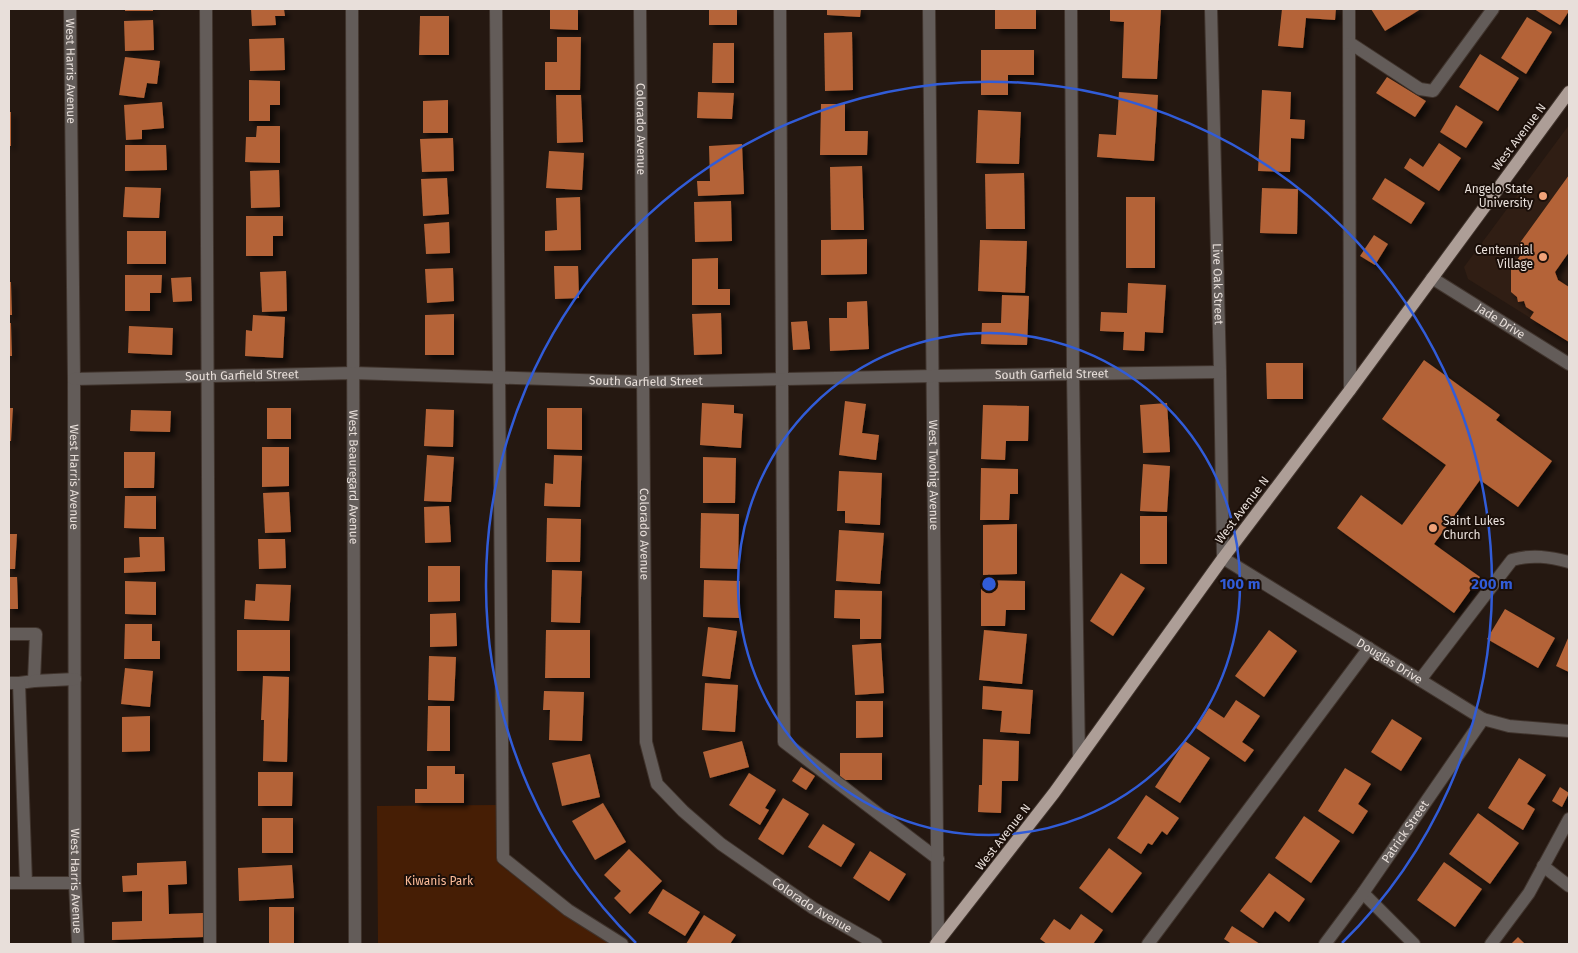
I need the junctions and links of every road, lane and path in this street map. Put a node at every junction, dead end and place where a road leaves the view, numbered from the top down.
1 (70, 9) edge
2 (206, 9) edge
3 (352, 9) edge
4 (496, 9) edge
5 (640, 9) edge
6 (780, 9) edge
7 (929, 9) edge
8 (1071, 9) edge
9 (1211, 9) edge
10 (1349, 9) edge
11 (1493, 9) edge
12 (1350, 43) junction
13 (1569, 92) edge
14 (1432, 278) junction
15 (1569, 364) edge
16 (1220, 372) junction
17 (353, 373) junction
18 (1073, 374) junction
19 (207, 376) junction
20 (933, 376) junction
21 (499, 378) junction
22 (74, 379) junction
23 (782, 379) junction
24 (643, 382) junction
25 (1350, 390) junction
26 (1222, 558) junction
27 (1569, 562) edge
28 (9, 634) edge
29 (1368, 648) junction
30 (75, 678) junction
31 (1420, 680) junction
32 (34, 681) junction
33 (14, 683) edge
34 (1483, 719) junction
35 (1569, 731) edge
36 (1079, 758) junction
37 (1569, 819) edge
38 (938, 859) junction
39 (1544, 866) junction
40 (9, 883) edge
41 (26, 883) junction
42 (75, 883) junction
43 (1569, 886) edge
44 (1363, 893) junction
45 (937, 943) edge
46 (78, 944) edge
47 (210, 944) edge
48 (355, 944) edge
49 (622, 944) edge
50 (876, 944) edge
51 (1148, 944) edge
52 (1326, 944) edge
53 (1414, 944) edge
54 (1491, 944) edge

1 - 22 street, West Harris Avenue
2 - 19 street
3 - 17 street, West Beauregard Avenue
4 - 21 street
5 - 24 street, Colorado Avenue
6 - 23 street
7 - 20 street, West Twohig Avenue
8 - 18 street
9 - 16 street, Live Oak Street
10 - 12 street
11 - 12 street
12 - 25 street
13 - 14 main road, West Avenue N
14 - 15 street, Jade Drive
14 - 25 main road, West Avenue N
16 - 18 street, South Garfield Street
16 - 26 street, Live Oak Street
17 - 19 street, South Garfield Street
17 - 21 street, South Garfield Street
17 - 48 street, West Beauregard Avenue
18 - 20 street, South Garfield Street
18 - 36 street
19 - 22 street, South Garfield Street
19 - 47 street
20 - 23 street, South Garfield Street
20 - 38 street, West Twohig Avenue
21 - 24 street, South Garfield Street
21 - 49 street
22 - 30 street, West Harris Avenue
23 - 24 street, South Garfield Street
23 - 38 street
24 - 50 street, Colorado Avenue
25 - 26 main road, West Avenue N
26 - 29 street, Douglas Drive
26 - 36 main road, West Avenue N
27 - 31 street
28 - 32 street
29 - 31 street, Douglas Drive
29 - 51 street
30 - 32 street
30 - 42 street, West Harris Avenue
31 - 34 street, Douglas Drive
32 - 33 street
33 - 41 street
34 - 35 street, Douglas Drive
34 - 44 street, Patrick Street
36 - 45 main road, West Avenue N
37 - 39 street
38 - 45 street, West Twohig Avenue
39 - 43 street
39 - 54 street
40 - 41 street
41 - 42 street
42 - 46 street, West Harris Avenue
44 - 52 street, Patrick Street
44 - 53 street

